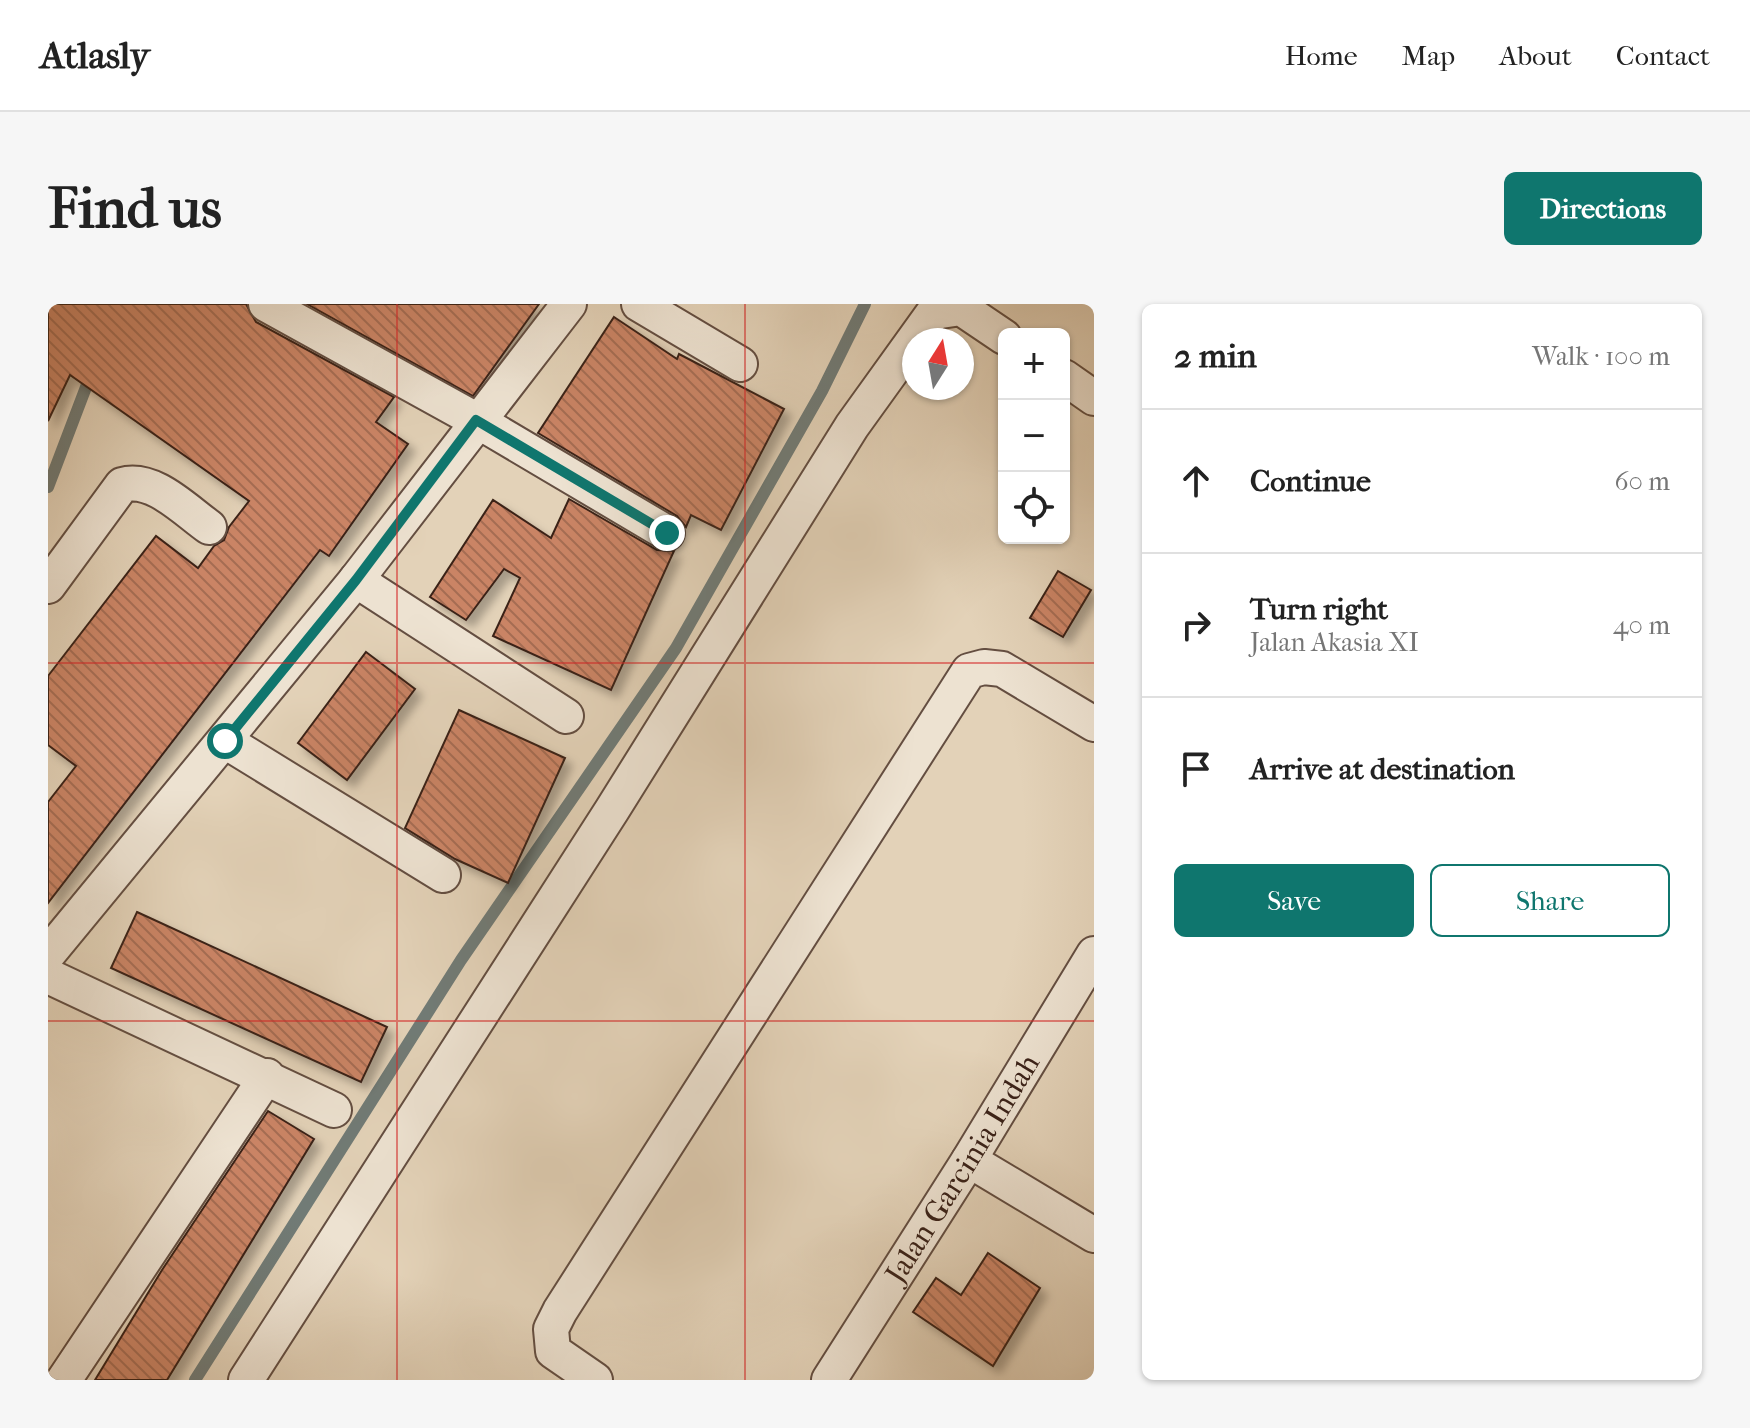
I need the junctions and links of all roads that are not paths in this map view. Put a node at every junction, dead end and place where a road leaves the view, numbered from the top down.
1 (266, 304) edge
2 (569, 304) edge
3 (639, 304) edge
4 (998, 333) edge
5 (740, 364) dead end
6 (1070, 381) edge
7 (1094, 398) edge
8 (476, 420) junction
9 (209, 527) dead end
10 (667, 533) dead end
11 (356, 580) junction
12 (48, 586) edge
13 (566, 716) dead end
14 (1094, 724) edge
15 (225, 741) junction
16 (443, 875) dead end
17 (48, 954) edge
18 (1094, 954) edge
19 (48, 976) edge
20 (267, 1076) junction
21 (334, 1110) dead end
22 (969, 1160) junction
23 (1094, 1235) edge
24 (64, 1380) edge
25 (246, 1380) edge
26 (595, 1380) edge
27 (829, 1380) edge

1 - 8 street
2 - 8 street
3 - 5 street
4 - 25 street
6 - 7 street
8 - 10 street
8 - 11 street
9 - 12 street
11 - 13 street
11 - 15 street
14 - 26 street
15 - 16 street
15 - 17 street
18 - 22 street, Jalan Garcinia Indah
19 - 20 street
20 - 21 street
20 - 24 street
22 - 23 street
22 - 27 street, Jalan Garcinia Indah

